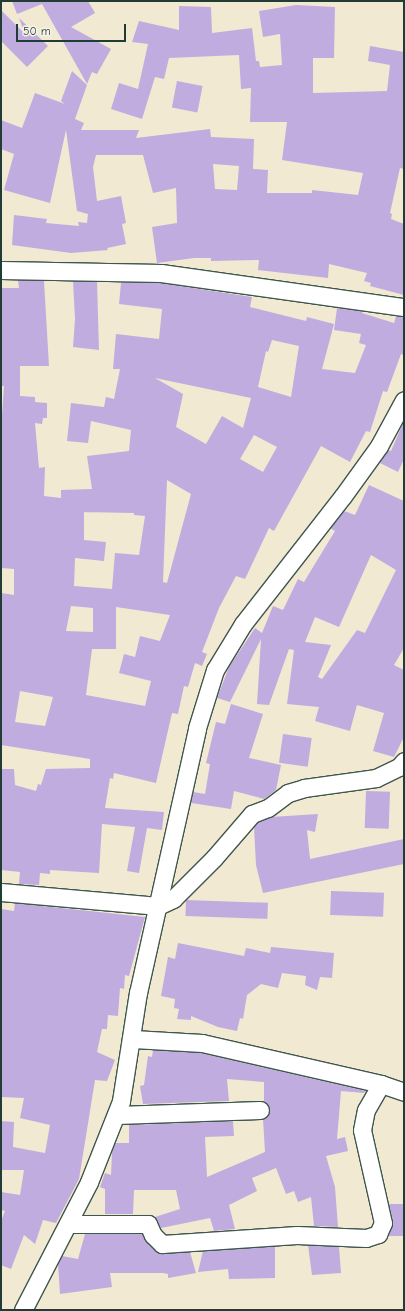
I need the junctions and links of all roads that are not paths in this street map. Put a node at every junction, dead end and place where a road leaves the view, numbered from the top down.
1 (1, 270) edge
2 (404, 306) edge
3 (404, 400) edge
4 (404, 761) edge
5 (1, 892) edge
6 (158, 906) junction
7 (133, 1038) junction
8 (382, 1084) junction
9 (404, 1092) edge
10 (260, 1110) dead end
11 (117, 1115) junction
12 (68, 1224) junction
13 (27, 1303) edge

1 - 2 street
3 - 6 street
4 - 6 street
5 - 6 street
6 - 7 street
7 - 8 street
7 - 11 street
8 - 9 street
8 - 12 street
10 - 11 street
11 - 12 street
12 - 13 street

